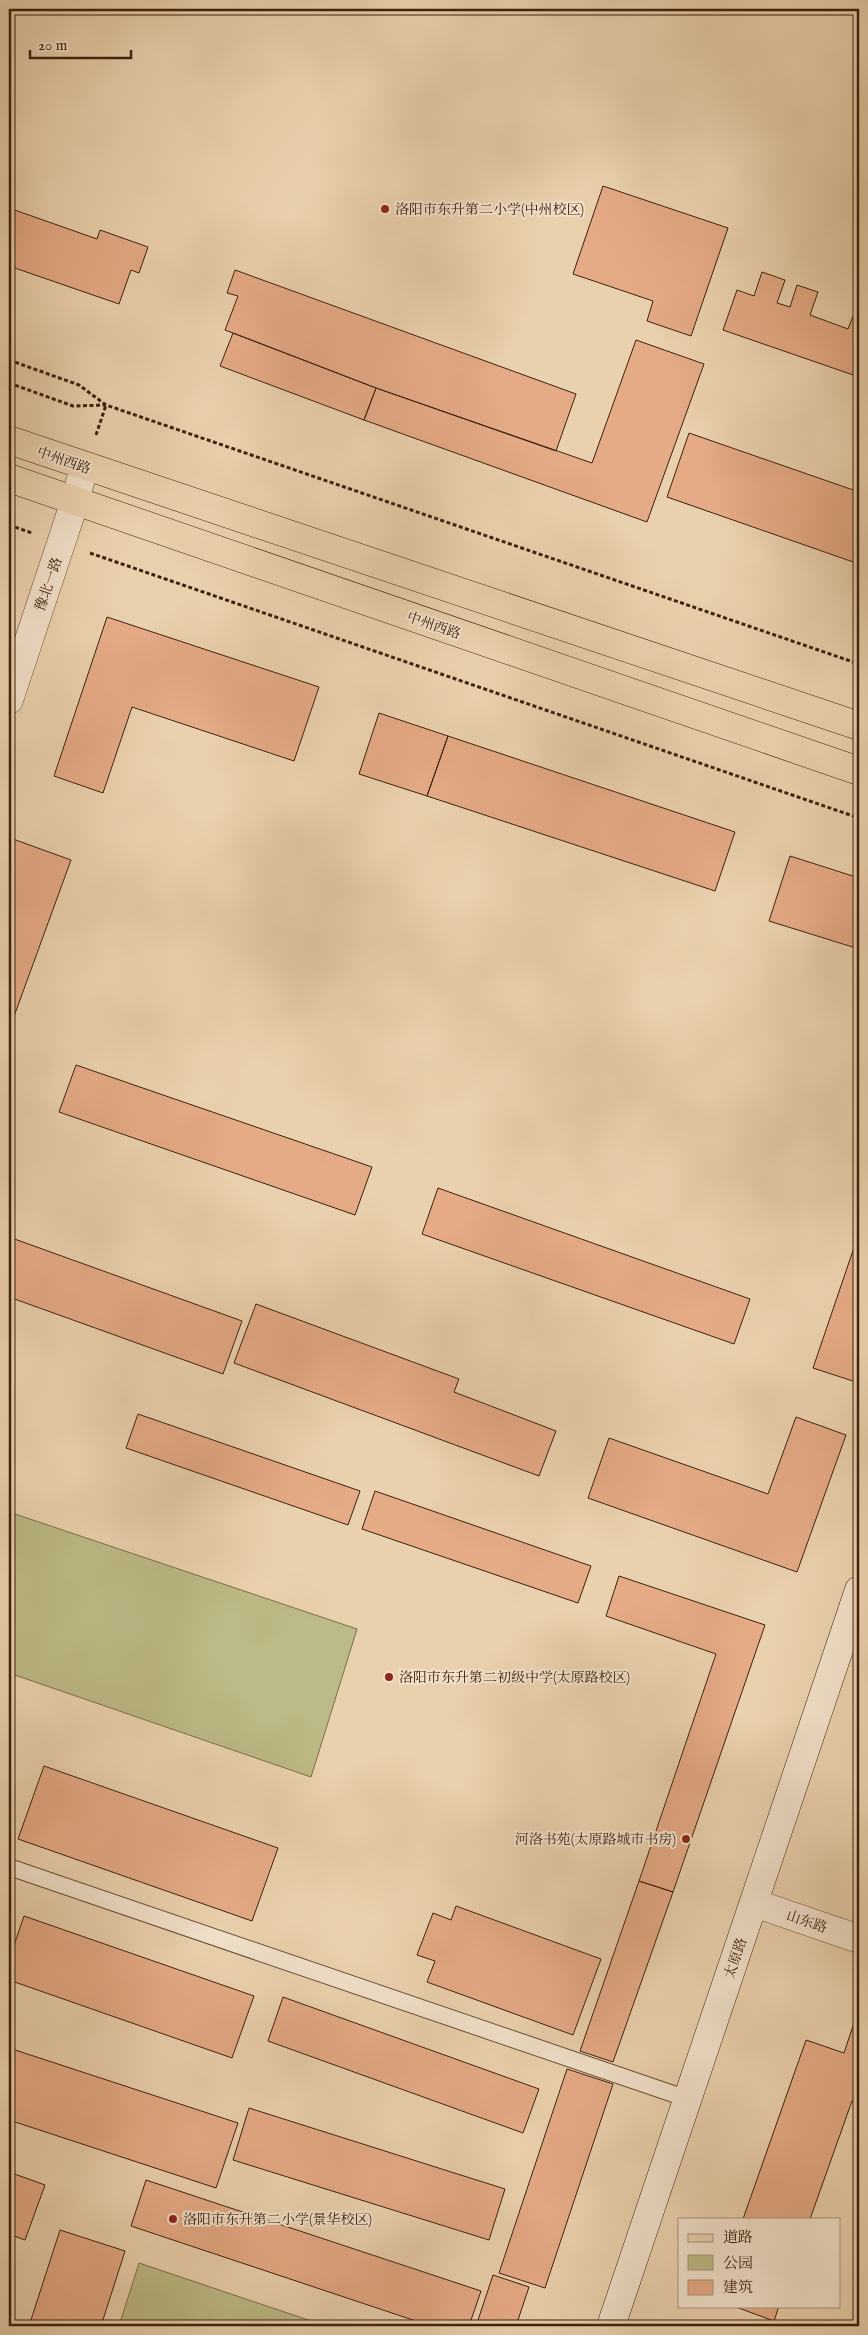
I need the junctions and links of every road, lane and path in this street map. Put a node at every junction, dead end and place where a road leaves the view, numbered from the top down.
1 (9, 360) edge
2 (9, 383) edge
3 (106, 405) junction
4 (9, 440) edge
5 (84, 467) junction
6 (9, 478) edge
7 (75, 501) junction
8 (9, 525) edge
9 (62, 543) junction
10 (859, 664) edge
11 (9, 700) edge
12 (859, 726) edge
13 (859, 771) edge
14 (859, 818) edge
15 (859, 1590) edge
16 (9, 1867) edge
17 (754, 1903) junction
18 (859, 1940) edge
19 (688, 2099) junction
20 (610, 2326) edge

1 - 3 path
2 - 3 path
3 - 10 path
4 - 5 main road, 中州西路
5 - 7 main road, 豫北一路
5 - 12 main road, 中州西路
6 - 7 main road, 中州西路
7 - 9 main road, 豫北一路
7 - 13 main road, 中州西路
8 - 9 path
9 - 11 main road, 豫北一路
9 - 14 path
15 - 17 main road, 太原路
16 - 19 lane
17 - 18 main road, 山东路
17 - 19 main road, 太原路
19 - 20 main road, 太原路

